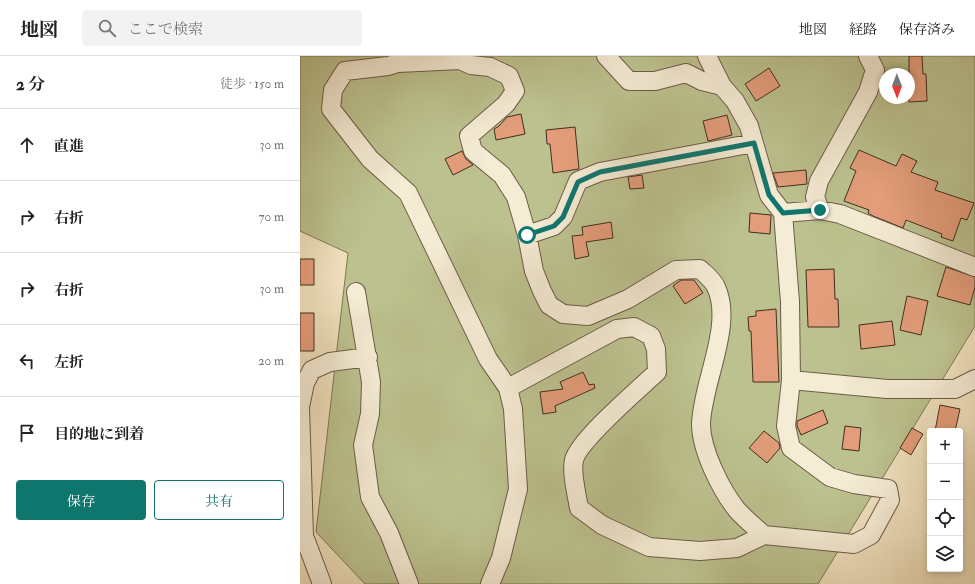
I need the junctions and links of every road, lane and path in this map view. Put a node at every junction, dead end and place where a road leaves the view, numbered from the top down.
1 (606, 56) edge
2 (706, 56) edge
3 (869, 56) edge
4 (722, 86) junction
5 (754, 143) junction
6 (820, 210) junction
7 (783, 213) junction
8 (527, 235) junction
9 (975, 267) edge
10 (356, 292) dead end
11 (368, 357) junction
12 (975, 379) edge
13 (791, 380) junction
14 (508, 388) junction
15 (302, 534) edge
16 (764, 535) junction
17 (322, 584) edge
18 (409, 584) edge
19 (490, 584) edge

1 - 4 street
2 - 4 street
3 - 6 street
4 - 5 street
5 - 7 street
5 - 8 street
6 - 7 street
6 - 9 street
7 - 13 street
8 - 14 street
8 - 16 street
10 - 11 street
11 - 15 street
11 - 18 street
12 - 13 street
13 - 16 street
14 - 16 street
14 - 19 street
15 - 17 street

